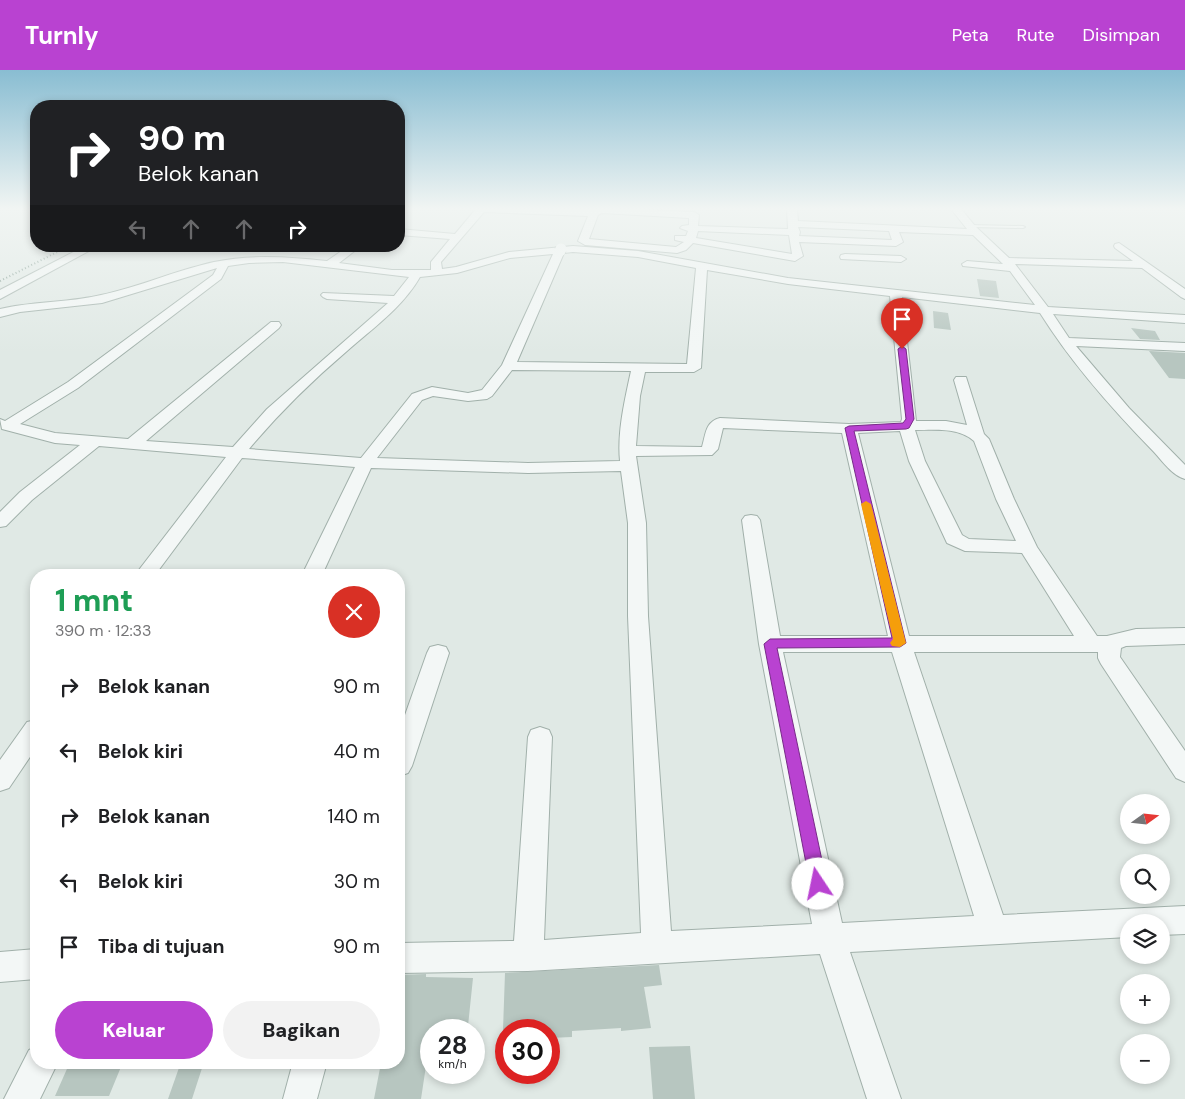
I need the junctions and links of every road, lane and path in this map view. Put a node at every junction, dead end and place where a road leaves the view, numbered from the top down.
1 (72, 257) edge
2 (340, 257) edge
3 (447, 257) edge
4 (464, 257) edge
5 (501, 257) edge
6 (557, 257) edge
7 (644, 257) edge
8 (653, 257) edge
9 (846, 257) edge
10 (1002, 257) edge
11 (1134, 257) edge
12 (901, 259) dead end
13 (480, 262) junction
14 (966, 264) dead end
15 (1009, 264) junction
16 (329, 265) junction
17 (1144, 265) junction
18 (220, 266) junction
19 (702, 266) junction
20 (437, 273) junction
21 (416, 274) junction
22 (0, 295) edge
23 (327, 295) dead end
24 (1185, 295) edge
25 (896, 296) junction
26 (396, 300) junction
27 (1045, 312) junction
28 (0, 313) edge
29 (1185, 319) edge
30 (275, 325) dead end
31 (1066, 342) junction
32 (1185, 347) edge
33 (508, 366) junction
34 (639, 368) junction
35 (961, 380) dead end
36 (906, 426) junction
37 (849, 428) junction
38 (5, 429) edge
39 (977, 433) junction
40 (94, 442) junction
41 (131, 446) junction
42 (237, 453) junction
43 (627, 458) junction
44 (365, 464) junction
45 (1185, 474) edge
46 (751, 520) dead end
47 (0, 522) edge
48 (1028, 547) junction
49 (150, 569) edge
50 (315, 569) edge
51 (1185, 636) edge
52 (900, 643) junction
53 (770, 644) junction
54 (1100, 644) junction
55 (438, 653) dead end
56 (540, 737) dead end
57 (30, 738) edge
58 (405, 749) edge
59 (1178, 750) edge
60 (1185, 771) edge
61 (0, 780) edge
62 (1185, 920) edge
63 (1170, 921) edge
64 (1120, 923) edge
65 (993, 929) junction
66 (830, 940) junction
67 (657, 947) junction
68 (528, 956) junction
69 (405, 958) edge
70 (30, 964) edge
71 (0, 967) edge
72 (37, 1069) edge
73 (308, 1069) edge
74 (20, 1099) edge
75 (300, 1099) edge
76 (884, 1099) edge

1 - 22 street
2 - 16 street
3 - 20 street
4 - 13 street
5 - 13 street
6 - 33 street
7 - 19 street
8 - 27 street
9 - 12 street
10 - 15 street
11 - 17 street
13 - 20 street
14 - 15 street
15 - 17 street
15 - 27 street
16 - 18 street
16 - 21 street
17 - 24 street
18 - 28 street
18 - 38 street
19 - 25 street
19 - 34 street
20 - 21 street
21 - 26 street
23 - 26 street
25 - 27 street
25 - 36 street
26 - 42 street
27 - 29 street
27 - 31 street
30 - 41 street
31 - 32 street
31 - 45 street
33 - 34 street
33 - 44 street
34 - 43 street
35 - 39 street
36 - 37 street
36 - 39 street
36 - 48 street
37 - 43 street
37 - 52 street
38 - 40 street
39 - 48 street
40 - 41 street
40 - 47 street
41 - 42 street
42 - 44 street
42 - 49 street
43 - 44 street
43 - 67 street
44 - 50 street
46 - 53 street
48 - 54 street
51 - 54 street
52 - 53 street
52 - 54 street
52 - 65 street
53 - 66 street
54 - 59 street
55 - 58 street
56 - 68 street
57 - 61 street
59 - 60 street
62 - 63 street
64 - 65 street
65 - 66 street
66 - 67 street
66 - 76 street
67 - 68 street
68 - 69 street
70 - 71 street
72 - 74 street
73 - 75 street

